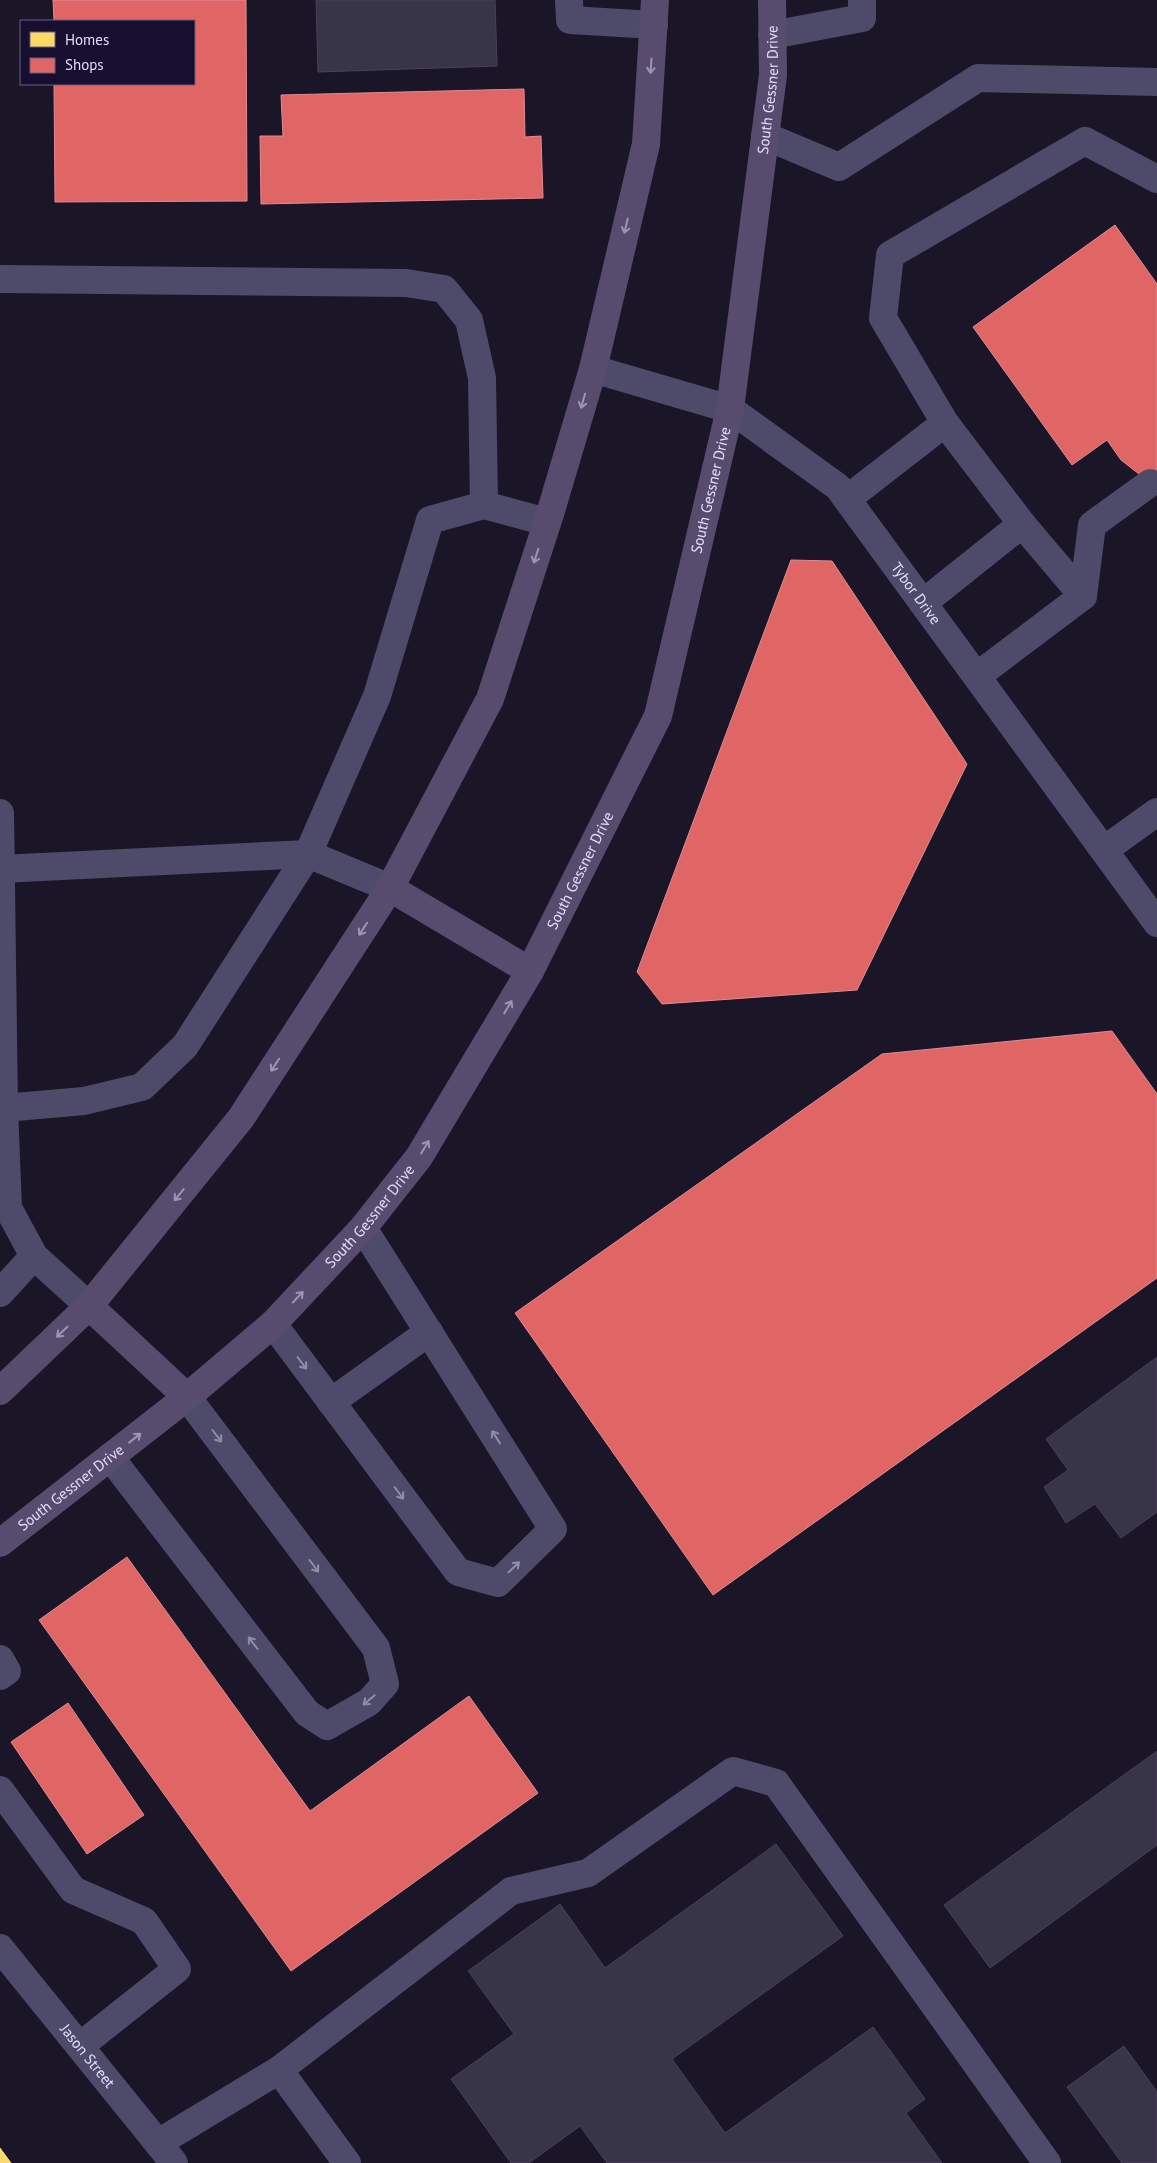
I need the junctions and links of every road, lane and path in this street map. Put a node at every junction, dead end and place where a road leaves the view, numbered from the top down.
1 (569, 0) edge
2 (772, 0) edge
3 (862, 0) edge
4 (654, 12) edge
5 (772, 35) junction
6 (1157, 82) edge
7 (765, 136) junction
8 (1157, 178) edge
9 (0, 279) edge
10 (592, 369) junction
11 (730, 409) junction
12 (945, 423) junction
13 (1150, 482) dead end
14 (847, 499) junction
15 (484, 504) junction
16 (547, 522) junction
17 (1022, 524) junction
18 (1083, 596) junction
19 (923, 603) junction
20 (977, 676) junction
21 (1157, 812) edge
22 (0, 813) edge
23 (1104, 850) junction
24 (308, 854) junction
25 (1, 869) edge
26 (390, 888) junction
27 (1157, 923) edge
28 (530, 971) junction
29 (4, 1108) junction
30 (362, 1228) junction
31 (34, 1256) junction
32 (0, 1293) edge
33 (89, 1306) junction
34 (273, 1324) junction
35 (429, 1332) junction
36 (0, 1391) edge
37 (187, 1398) junction
38 (331, 1402) junction
39 (110, 1458) junction
40 (0, 1542) edge
41 (0, 1659) edge
42 (0, 1676) edge
43 (0, 1790) edge
44 (0, 1948) edge
45 (80, 2046) junction
46 (279, 2070) junction
47 (166, 2153) edge
48 (347, 2163) edge
49 (1047, 2163) edge

1 - 4 street
2 - 5 main road, South Gessner Drive
3 - 5 street
4 -> 10 main road
5 - 7 main road, South Gessner Drive
6 - 7 street
7 - 11 main road, South Gessner Drive
8 - 12 street
9 - 15 street
10 - 11 street, Tybor Drive
10 -> 16 main road
11 - 14 street, Tybor Drive
11 - 28 main road, South Gessner Drive
12 - 14 street
12 - 17 street
13 - 18 street
14 - 19 street, Tybor Drive
15 - 16 street
15 - 24 street
16 -> 26 main road
17 - 18 street
17 - 19 street
18 - 20 street
19 - 20 street, Tybor Drive
20 - 23 street, Tybor Drive
21 - 23 street
22 - 25 street
23 - 27 street, Tybor Drive
24 - 25 street
24 - 26 street
24 - 29 street
25 - 29 street
26 - 28 main road
26 -> 33 main road
30 -> 28 main road, South Gessner Drive
29 - 31 street
34 -> 30 main road, South Gessner Drive
30 - 35 street
31 - 32 street
31 - 33 street
33 -> 36 main road
33 - 37 main road
34 - 37 main road, South Gessner Drive
34 -> 38 street
35 - 38 street
38 -> 35 street
39 -> 37 main road, South Gessner Drive
37 -> 39 street
39 - 40 main road, South Gessner Drive
41 - 42 street
43 - 45 street
44 - 45 street, Jason Street
45 - 47 street, Jason Street
46 - 47 street
46 - 48 street
46 - 49 street

